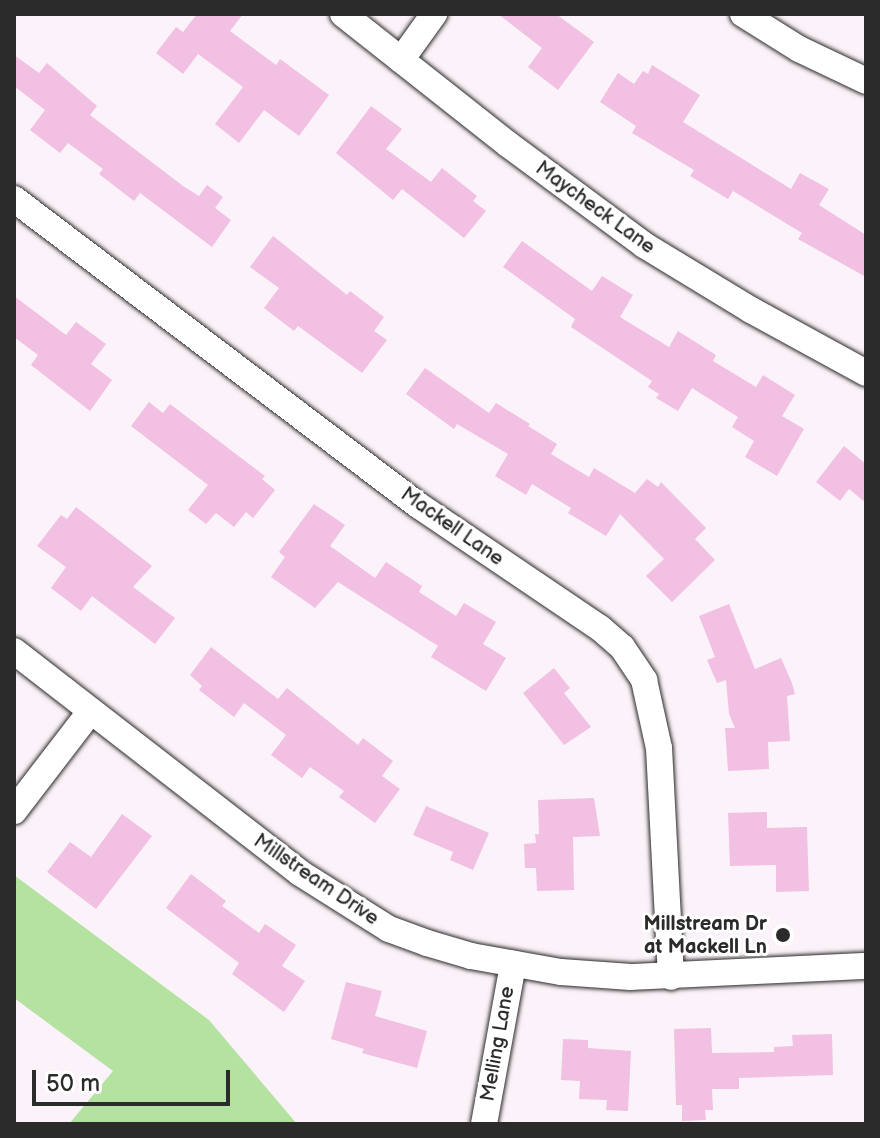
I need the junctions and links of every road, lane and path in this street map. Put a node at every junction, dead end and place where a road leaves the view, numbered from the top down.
1 (343, 14) edge
2 (434, 14) edge
3 (743, 14) edge
4 (401, 60) junction
5 (866, 81) edge
6 (14, 199) edge
7 (866, 373) edge
8 (14, 651) edge
9 (90, 712) junction
10 (14, 811) edge
11 (513, 964) junction
12 (866, 966) edge
13 (671, 977) junction
14 (484, 1124) edge

1 - 4 street, Maycheck Lane
2 - 4 street
3 - 5 street
4 - 7 street, Maycheck Lane
6 - 13 street, Mackell Lane
8 - 9 street, Millstream Drive
9 - 10 street
9 - 11 street, Millstream Drive
11 - 13 street, Millstream Drive
11 - 14 street, Melling Lane
12 - 13 street, Millstream Drive

